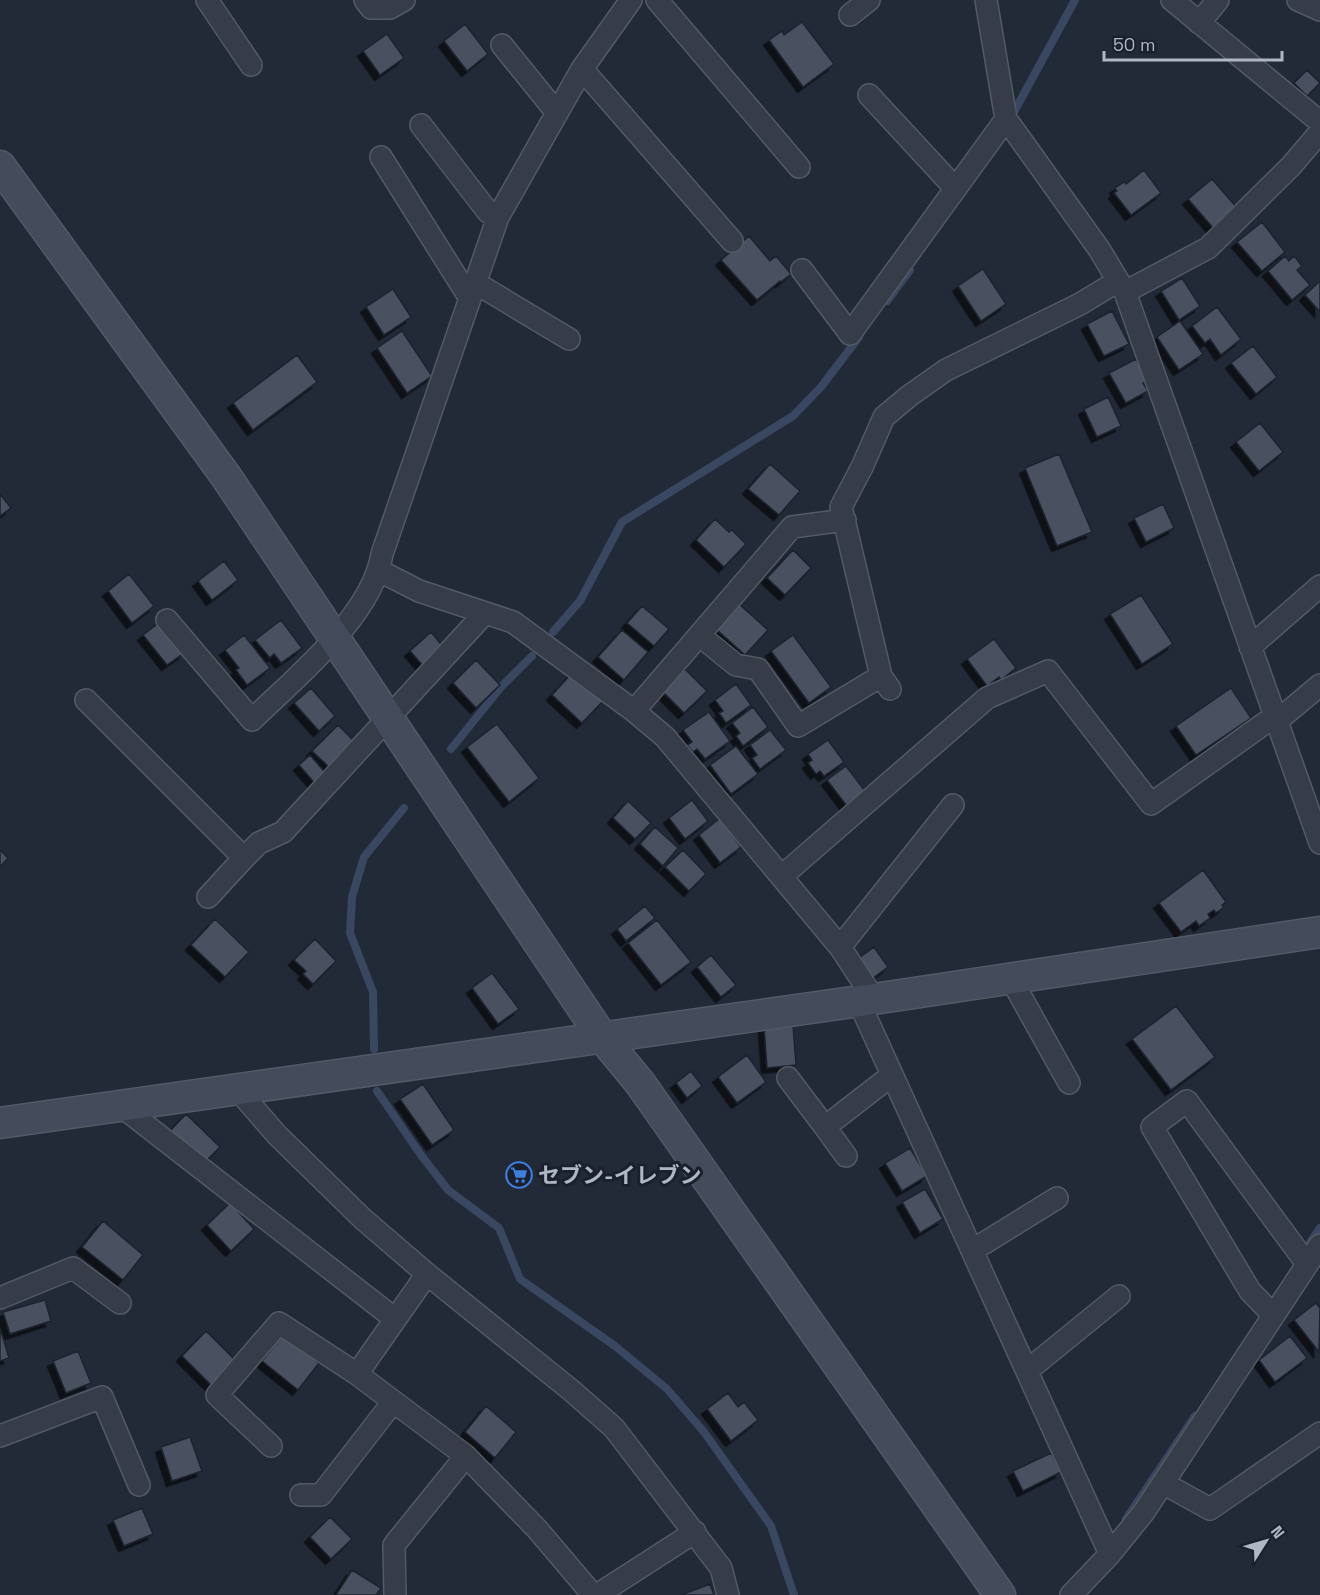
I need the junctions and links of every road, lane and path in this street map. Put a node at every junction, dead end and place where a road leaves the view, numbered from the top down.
1 (207, 0) edge
2 (365, 0) edge
3 (404, 0) edge
4 (631, 0) edge
5 (657, 0) edge
6 (869, 0) edge
7 (986, 0) edge
8 (1172, 0) edge
9 (1218, 0) edge
10 (1298, 0) edge
11 (1320, 10) edge
12 (850, 15) dead end
13 (1199, 23) junction
14 (502, 45) dead end
15 (251, 65) dead end
16 (582, 69) junction
17 (869, 95) dead end
18 (557, 112) junction
19 (1006, 119) junction
20 (421, 125) dead end
21 (1319, 133) edge
22 (381, 157) dead end
23 (0, 166) edge
24 (800, 166) dead end
25 (955, 188) junction
26 (498, 217) junction
27 (732, 241) dead end
28 (802, 270) dead end
29 (1121, 287) junction
30 (472, 290) junction
31 (569, 339) dead end
32 (844, 520) junction
33 (380, 570) junction
34 (1320, 586) edge
35 (485, 613) junction
36 (167, 620) dead end
37 (699, 635) junction
38 (335, 640) junction
39 (1250, 647) junction
40 (1320, 686) edge
41 (86, 700) dead end
42 (634, 711) junction
43 (1276, 718) junction
44 (388, 720) junction
45 (954, 805) dead end
46 (1320, 843) edge
47 (244, 858) junction
48 (782, 876) junction
49 (208, 897) dead end
50 (1320, 932) edge
51 (840, 947) junction
52 (1011, 979) junction
53 (867, 1000) junction
54 (602, 1037) junction
55 (892, 1075) junction
56 (788, 1078) dead end
57 (1069, 1083) dead end
58 (238, 1090) junction
59 (121, 1106) junction
60 (0, 1123) edge
61 (825, 1127) junction
62 (846, 1156) dead end
63 (1057, 1198) dead end
64 (1320, 1245) edge
65 (973, 1250) junction
66 (1303, 1259) junction
67 (426, 1274) junction
68 (1119, 1296) dead end
69 (0, 1298) edge
70 (120, 1303) dead end
71 (1268, 1311) junction
72 (395, 1319) junction
73 (1028, 1370) junction
74 (357, 1374) junction
75 (393, 1402) junction
76 (1320, 1433) edge
77 (0, 1436) edge
78 (271, 1446) dead end
79 (466, 1456) junction
80 (1163, 1483) junction
81 (140, 1485) dead end
82 (301, 1495) dead end
83 (695, 1532) junction
84 (1110, 1554) junction
85 (395, 1595) edge
86 (595, 1595) edge
87 (728, 1595) edge
88 (1000, 1595) edge
89 (1071, 1595) edge

1 - 15 street
2 - 3 street
4 - 16 street
5 - 24 street
6 - 12 street
7 - 19 street
8 - 13 street
9 - 13 street
10 - 11 street
13 - 21 street
14 - 18 street
16 - 18 street
16 - 27 street
17 - 25 street
18 - 26 street
19 - 25 street
19 - 29 street
20 - 26 street
21 - 29 street
22 - 30 street
23 - 38 street
25 - 28 street
26 - 30 street
29 - 32 street
29 - 39 street
30 - 31 street
30 - 33 street
32 - 37 street
32 - 37 street
33 - 35 street
33 - 38 street
34 - 39 street
35 - 42 street
35 - 44 street
36 - 38 street
37 - 42 street
38 - 44 street
39 - 43 street
40 - 43 street
41 - 47 street
42 - 48 street
43 - 46 street
43 - 48 street
44 - 47 street
44 - 54 street
45 - 51 street
47 - 49 street
48 - 51 street
50 - 52 street
51 - 53 street
52 - 53 street
52 - 57 street
53 - 54 street
53 - 55 street
54 - 58 street
54 - 88 street
55 - 61 street
55 - 65 street
56 - 61 street
58 - 59 street
58 - 67 street
59 - 60 street
59 - 72 street
61 - 62 street
63 - 65 street
64 - 66 street
65 - 73 street
66 - 71 street
66 - 71 street
67 - 72 street
67 - 83 street
68 - 73 street
69 - 70 street
71 - 80 street
72 - 74 street
73 - 84 street
74 - 75 street
74 - 78 street
75 - 79 street
75 - 82 street
76 - 80 street
77 - 81 street
79 - 85 street
79 - 86 street
80 - 84 street
83 - 86 street
83 - 87 street
84 - 89 street

